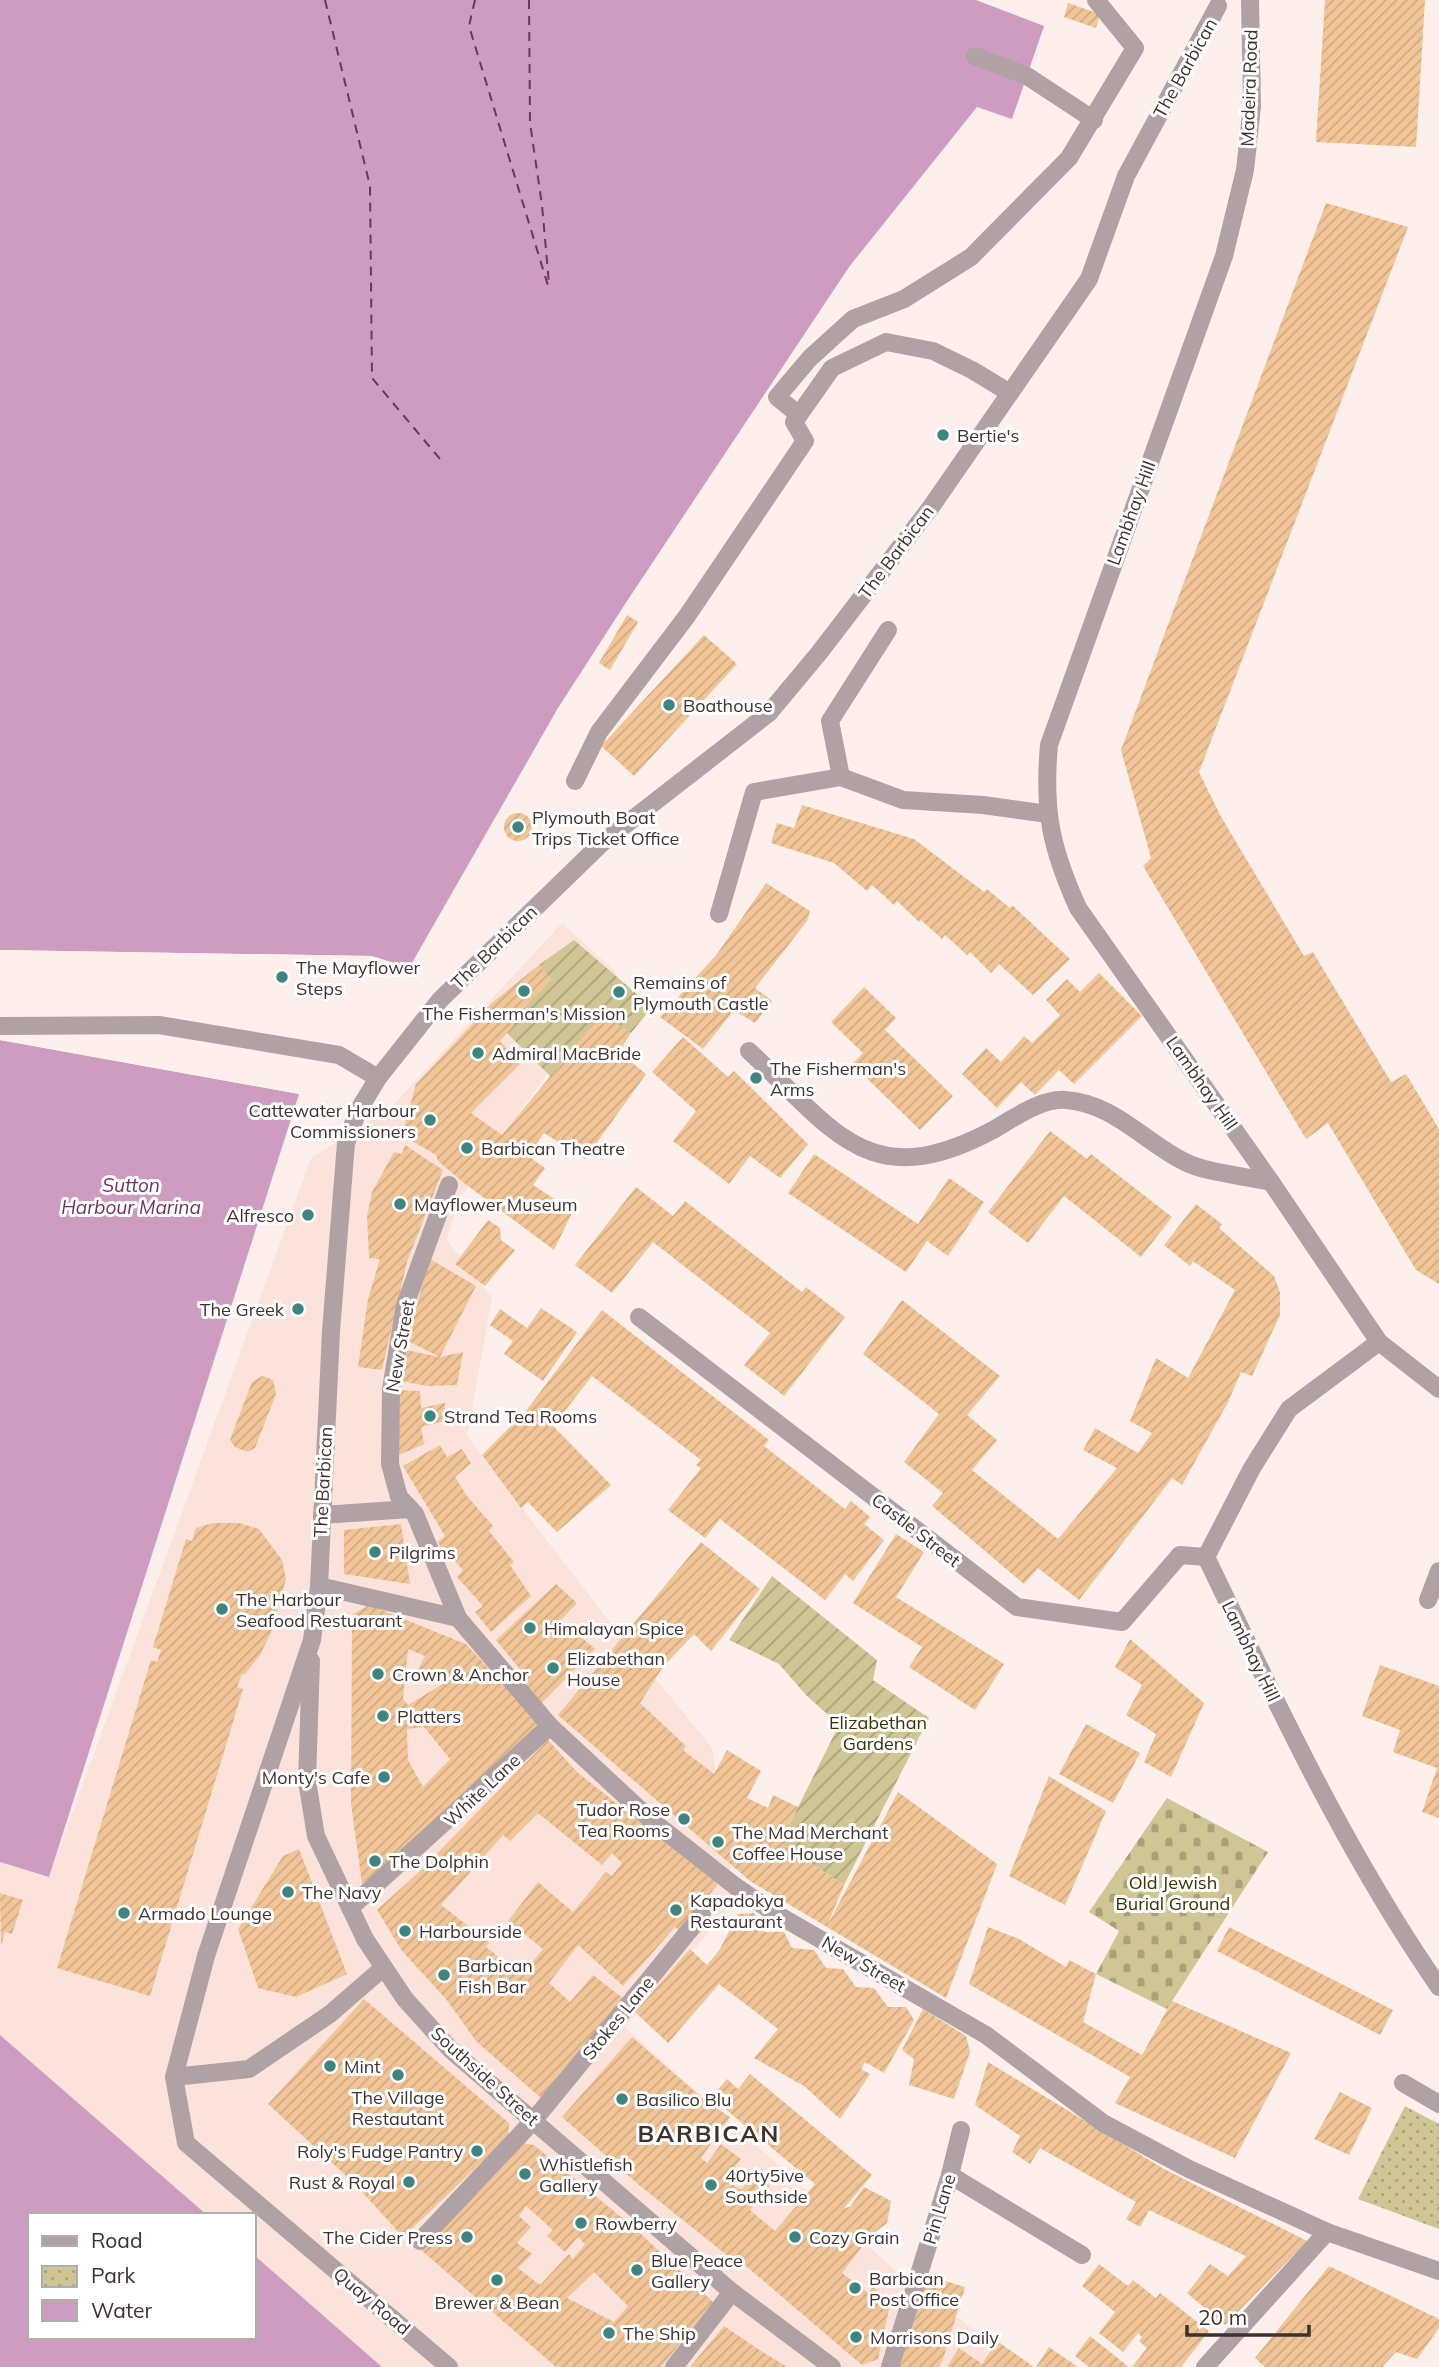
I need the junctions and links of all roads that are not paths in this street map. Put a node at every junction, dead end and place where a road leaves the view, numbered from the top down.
1 (1096, 0) edge
2 (1250, 0) edge
3 (1219, 6) dead end
4 (975, 56) dead end
5 (1094, 120) junction
6 (1224, 256) joint
7 (1010, 393) junction
8 (797, 419) junction
9 (888, 630) dead end
10 (841, 777) junction
11 (575, 781) dead end
12 (1048, 814) junction
13 (719, 914) dead end
14 (0, 1026) edge
15 (749, 1051) dead end
16 (379, 1077) junction
17 (1271, 1182) junction
18 (449, 1185) dead end
19 (639, 1317) dead end
20 (1379, 1342) junction
21 (1439, 1390) edge
22 (410, 1509) junction
23 (322, 1515) junction
24 (1206, 1557) junction
25 (1439, 1571) edge
26 (319, 1586) junction
27 (1428, 1600) dead end
28 (458, 1618) junction
29 (312, 1640) junction
30 (550, 1726) junction
31 (350, 1908) junction
32 (702, 1915) dead end
33 (383, 1968) junction
34 (1439, 1987) edge
35 (174, 2077) junction
36 (1403, 2083) dead end
37 (1439, 2104) edge
38 (533, 2121) junction
39 (961, 2130) dead end
40 (950, 2175) junction
41 (1327, 2232) junction
42 (420, 2241) dead end
43 (1082, 2255) dead end
44 (1439, 2271) edge
45 (732, 2292) junction
46 (449, 2367) edge
47 (674, 2367) edge
48 (832, 2367) edge
49 (890, 2367) edge
50 (1205, 2367) edge

1 - 5 street
2 - 6 street, Madeira Road
3 - 7 street, The Barbican
4 - 5 street
5 - 8 street
6 - 12 street, Lambhay Hill
7 - 8 street
7 - 16 street, The Barbican
8 - 11 street
9 - 10 street
10 - 12 street
10 - 13 street
12 - 17 street, Lambhay Hill
14 - 16 street
15 - 17 street
16 - 23 street, The Barbican
17 - 20 street, Lambhay Hill
18 - 22 street, New Street
19 - 24 street, Castle Street
20 - 21 street, Lambhay Hill
20 - 24 street
22 - 23 street
22 - 28 street, New Street
23 - 26 street, The Barbican
24 - 34 street, Lambhay Hill
25 - 27 street
26 - 28 street
26 - 29 street, The Barbican
28 - 30 street, New Street
29 - 31 street, Southside Street
29 - 35 street, The Barbican
30 - 31 street, White Lane
30 - 41 street, New Street
31 - 33 street, Southside Street
32 - 38 street, Stokes Lane
33 - 35 street
33 - 38 street, Southside Street
35 - 46 street, Quay Road
36 - 37 street
38 - 42 street, Stokes Lane
38 - 45 street, Southside Street
39 - 40 street, Pin Lane
40 - 43 street
40 - 49 street, Pin Lane
41 - 44 street, New Street
41 - 50 street
45 - 47 street
45 - 48 street, Southside Street

